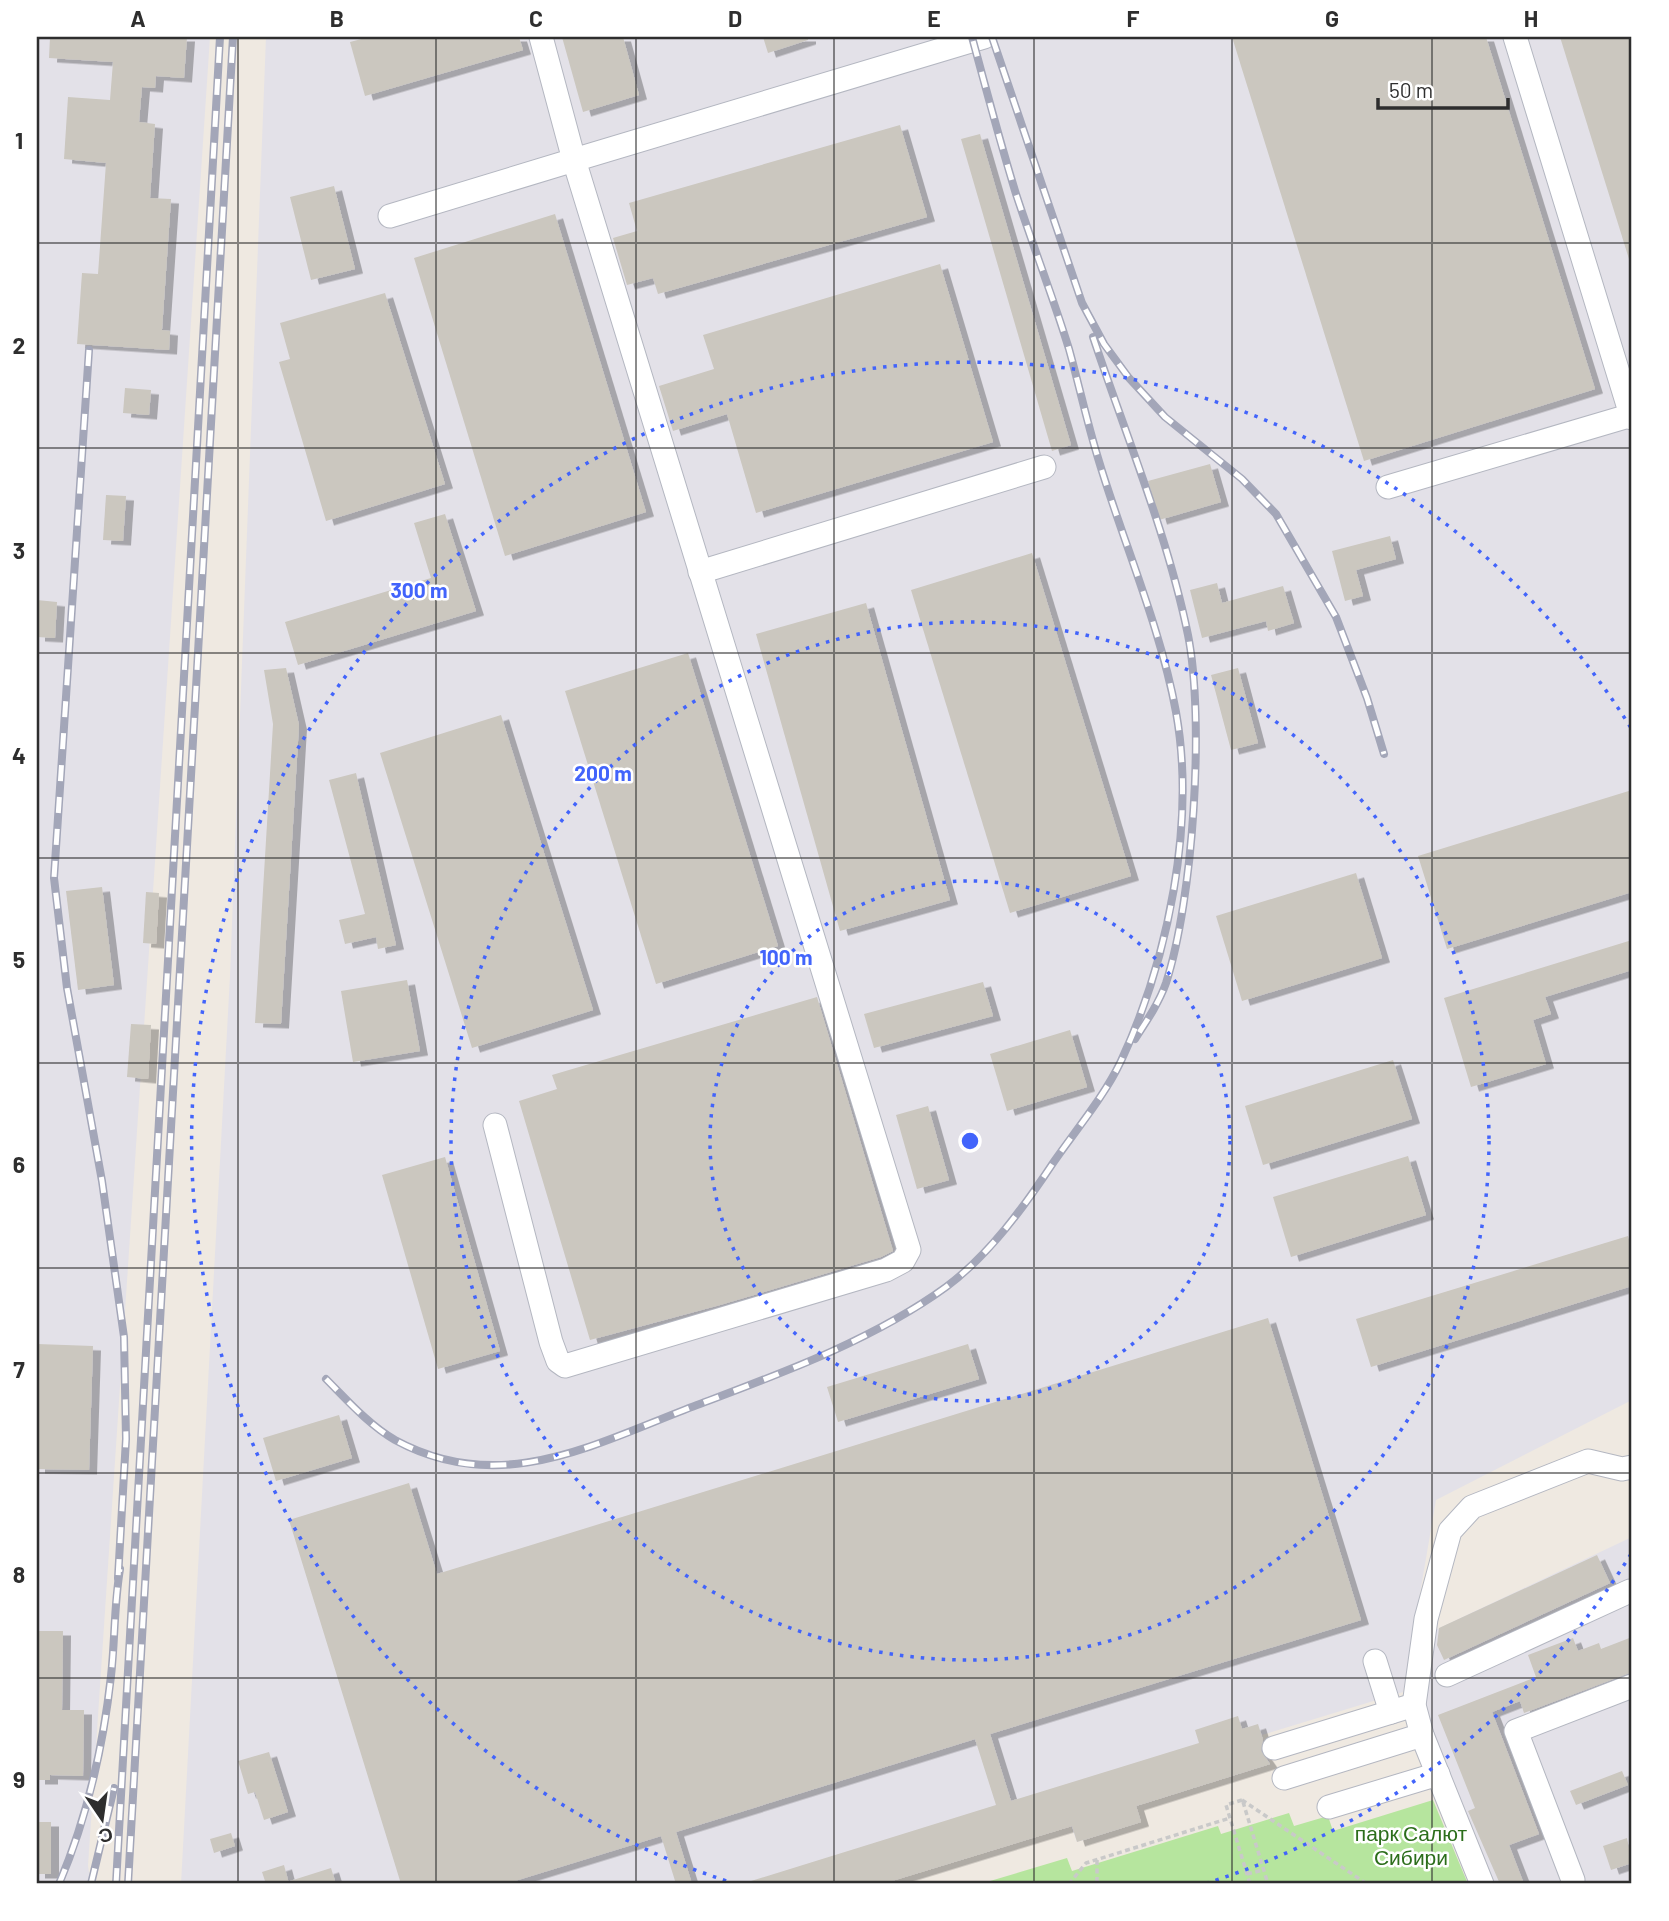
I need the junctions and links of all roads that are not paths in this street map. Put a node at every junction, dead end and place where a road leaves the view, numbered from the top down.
1 (541, 37) edge
2 (984, 37) edge
3 (1515, 37) edge
4 (573, 160) junction
5 (390, 216) dead end
6 (1632, 416) edge
7 (1044, 467) dead end
8 (1388, 487) dead end
9 (700, 572) junction
10 (495, 1125) dead end
11 (1632, 1467) edge
12 (1631, 1589) edge
13 (1375, 1661) dead end
14 (1447, 1675) dead end
15 (1632, 1686) edge
16 (1414, 1706) junction
17 (1391, 1713) junction
18 (1422, 1735) junction
19 (1274, 1748) dead end
20 (1437, 1773) junction
21 (1284, 1778) dead end
22 (1329, 1807) dead end
23 (1573, 1880) dead end
24 (1482, 1884) edge

1 - 4 lane
2 - 4 lane
3 - 6 lane
4 - 5 lane
4 - 9 lane
6 - 8 lane
7 - 9 lane
9 - 10 lane
11 - 16 lane
12 - 14 lane
13 - 17 lane
15 - 23 lane
16 - 17 lane
16 - 18 lane
17 - 19 lane
18 - 20 lane
18 - 21 lane
20 - 22 lane
20 - 24 lane

